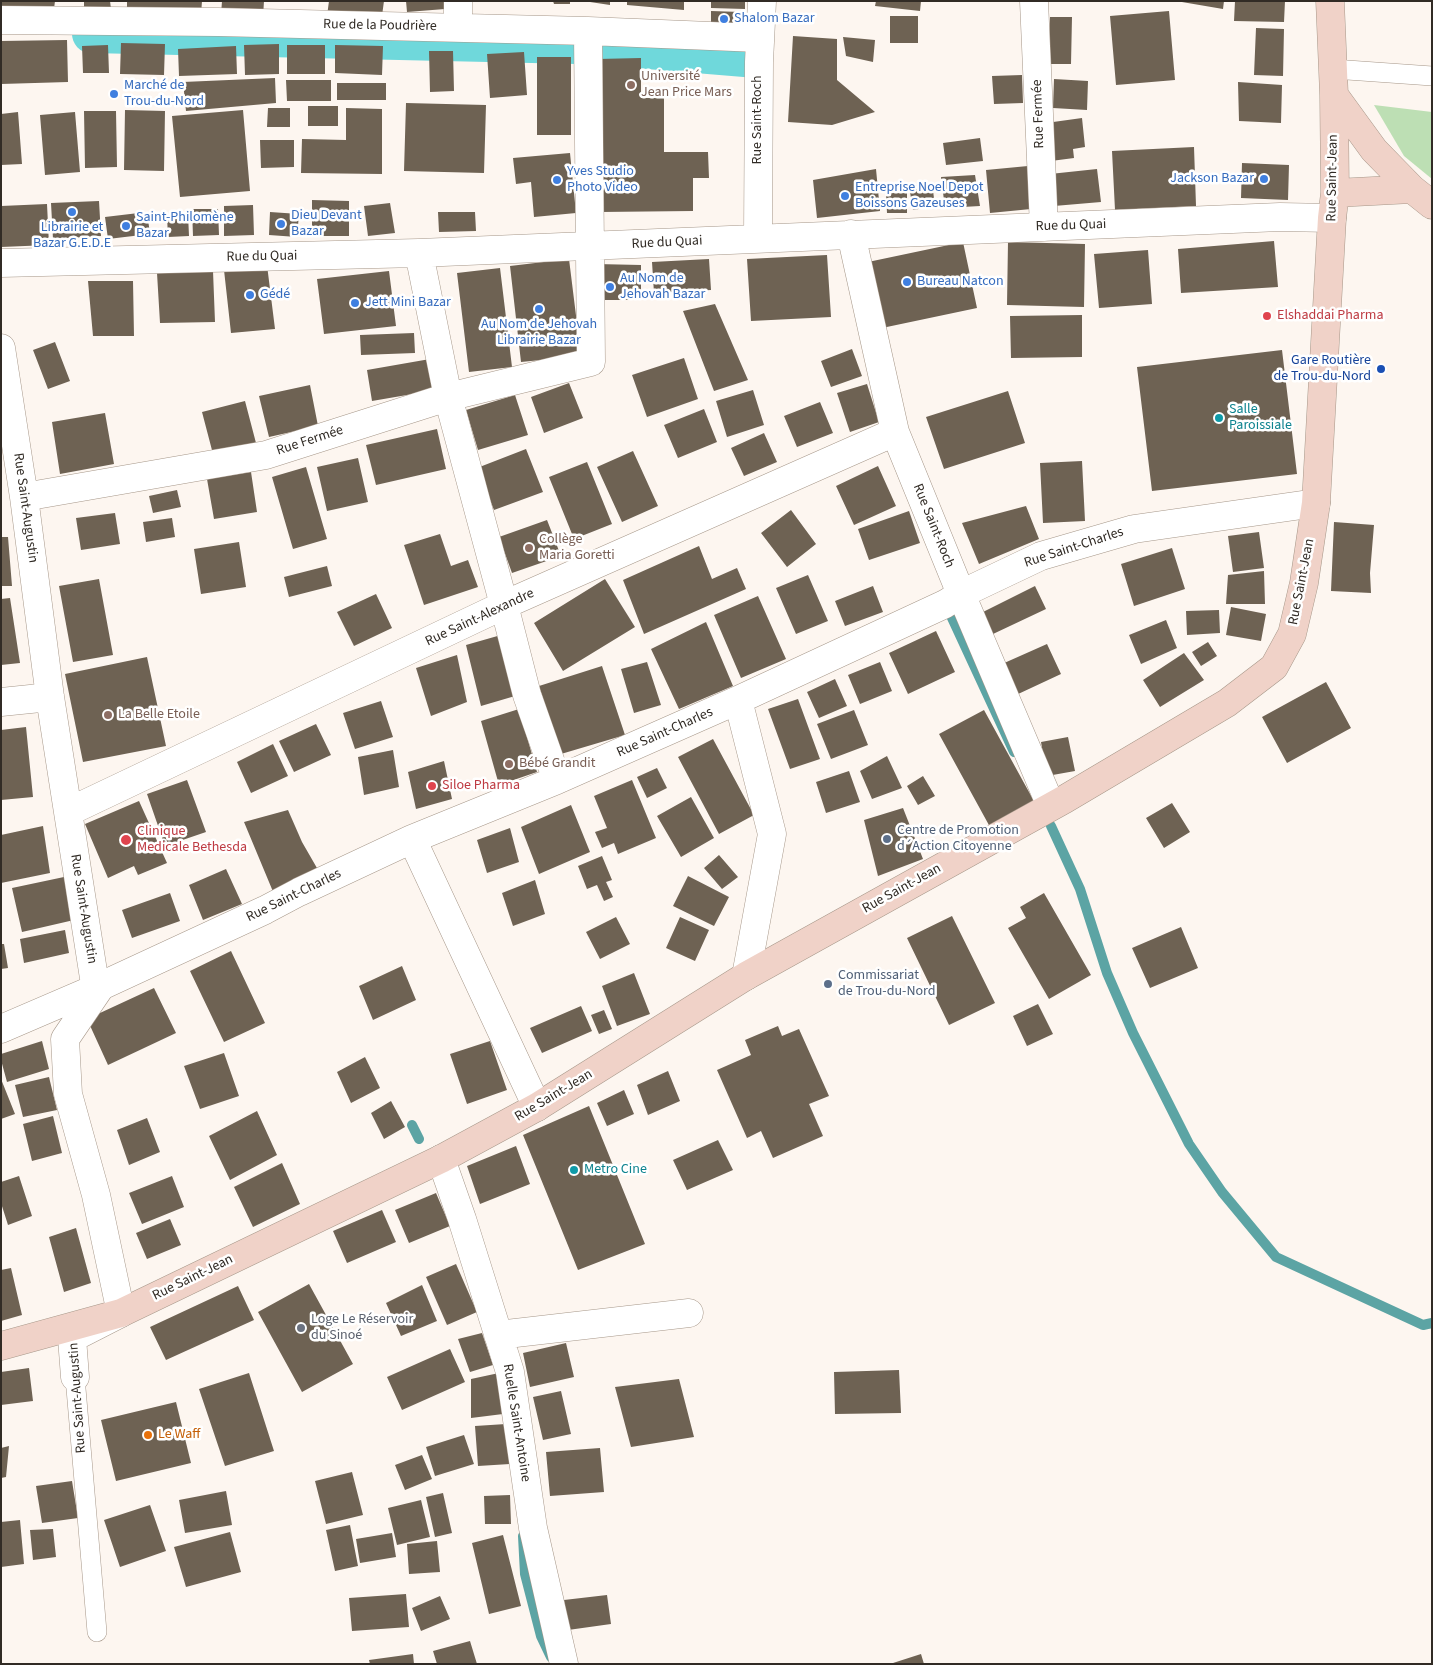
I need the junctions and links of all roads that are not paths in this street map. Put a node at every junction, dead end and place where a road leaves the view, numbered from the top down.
1 (458, 1) edge
2 (762, 1) edge
3 (1034, 1) edge
4 (1330, 1) edge
5 (1, 20) edge
6 (458, 28) junction
7 (588, 31) junction
8 (760, 38) junction
9 (1432, 76) edge
10 (1333, 82) junction
11 (1422, 197) edge
12 (1334, 205) junction
13 (1044, 228) junction
14 (851, 234) junction
15 (758, 238) junction
16 (590, 246) junction
17 (419, 253) junction
18 (1, 262) edge
19 (1, 348) edge
20 (448, 397) junction
21 (895, 432) junction
22 (24, 497) junction
23 (1316, 503) junction
24 (961, 594) junction
25 (504, 605) junction
26 (50, 696) junction
27 (738, 700) junction
28 (1, 702) edge
29 (557, 780) junction
30 (1051, 806) junction
31 (68, 812) junction
32 (412, 840) junction
33 (746, 976) junction
34 (102, 986) junction
35 (1, 1029) edge
36 (537, 1107) junction
37 (441, 1159) junction
38 (121, 1313) junction
39 (689, 1313) dead end
40 (498, 1335) junction
41 (1, 1346) edge
42 (75, 1377) joint
43 (97, 1632) dead end
44 (564, 1664) edge

1 - 6 street
2 - 8 street, Rue Saint-Roch
3 - 13 street, Rue Fermée
4 - 10 street, Rue Saint-Jean
5 - 6 street, Rue de la Poudrière
6 - 7 street, Rue de la Poudrière
7 - 8 street, Rue de la Poudrière
7 - 16 street
8 - 15 street, Rue Saint-Roch
9 - 10 lane
10 - 11 street
10 - 12 street, Rue Saint-Jean
11 - 12 street
12 - 13 street, Rue du Quai
12 - 23 street, Rue Saint-Jean
13 - 14 street, Rue du Quai
14 - 15 street, Rue du Quai
14 - 21 street, Rue Saint-Roch
15 - 16 street, Rue du Quai
16 - 17 street, Rue du Quai
16 - 20 street, Rue Fermée
17 - 18 street, Rue du Quai
17 - 20 street
19 - 22 street, Rue Saint-Augustin
20 - 22 street, Rue Fermée
20 - 25 street
21 - 24 street, Rue Saint-Roch
21 - 25 street, Rue Saint-Alexandre
22 - 26 street, Rue Saint-Augustin
23 - 24 street, Rue Saint-Charles
23 - 30 street, Rue Saint-Jean
24 - 27 street, Rue Saint-Charles
24 - 30 street, Rue Saint-Roch
25 - 29 street
25 - 31 street, Rue Saint-Alexandre
26 - 28 street
26 - 31 street, Rue Saint-Augustin
27 - 29 street, Rue Saint-Charles
27 - 33 street
29 - 32 street, Rue Saint-Charles
30 - 33 street, Rue Saint-Jean
31 - 34 street, Rue Saint-Augustin
32 - 34 street, Rue Saint-Charles
32 - 36 street
33 - 36 street, Rue Saint-Jean
34 - 35 street, Rue Saint-Charles
34 - 38 street
36 - 37 street, Rue Saint-Jean
37 - 38 street, Rue Saint-Jean
37 - 40 street, Ruelle Saint-Antoine
38 - 41 street, Rue Saint-Jean
38 - 42 street, Rue Saint-Augustin
39 - 40 street
40 - 44 street, Ruelle Saint-Antoine
42 - 43 lane, Rue Saint-Augustin

